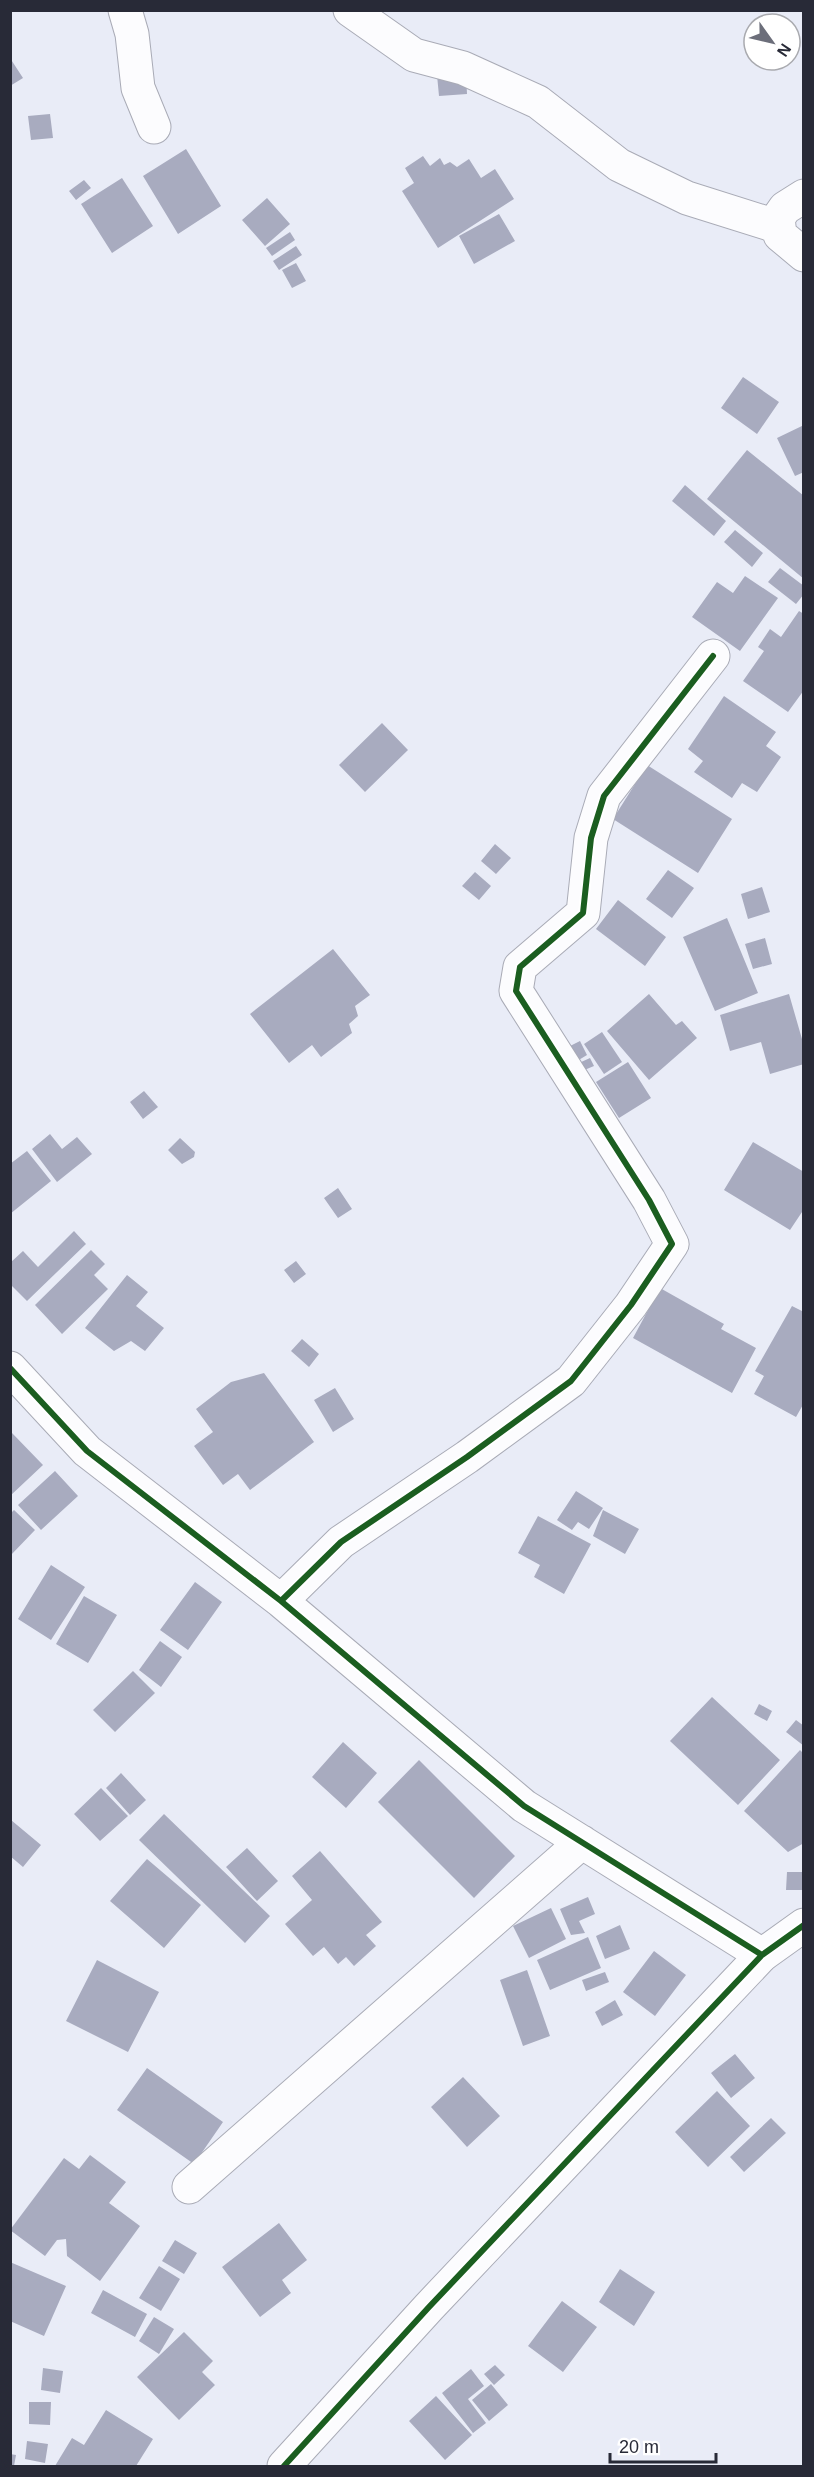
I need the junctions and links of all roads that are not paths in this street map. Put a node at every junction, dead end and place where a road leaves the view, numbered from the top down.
1 (125, 10) edge
2 (350, 10) edge
3 (154, 127) dead end
4 (804, 196) edge
5 (779, 227) junction
6 (804, 255) edge
7 (713, 656) dead end
8 (10, 1368) edge
9 (281, 1600) junction
10 (582, 1842) junction
11 (804, 1925) edge
12 (762, 1955) junction
13 (189, 2187) dead end
14 (284, 2466) edge

1 - 3 street
2 - 5 street
4 - 5 street
5 - 6 street
7 - 9 street
8 - 9 street
9 - 10 street
10 - 12 street
10 - 13 street
11 - 12 street
12 - 14 street

